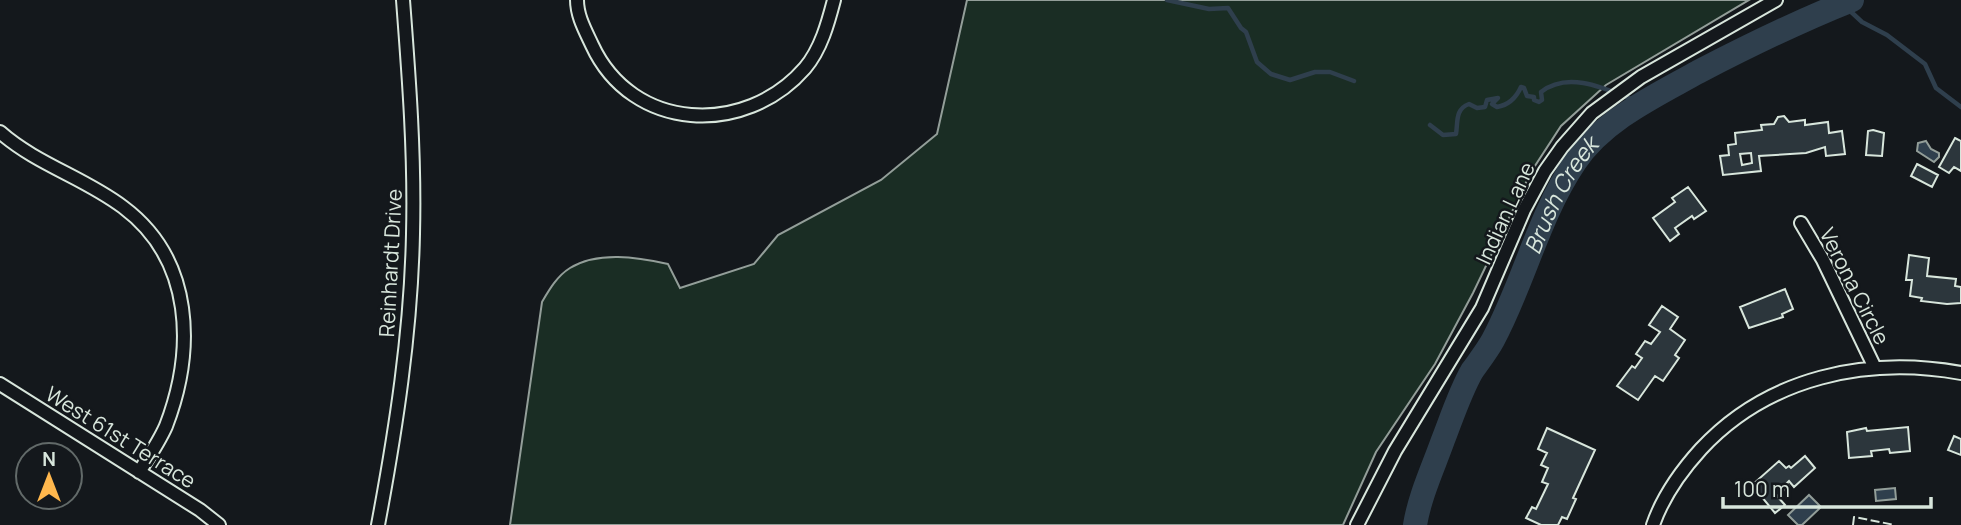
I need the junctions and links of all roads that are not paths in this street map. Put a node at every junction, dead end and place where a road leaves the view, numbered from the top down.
1 (403, 0) edge
2 (834, 0) edge
3 (1776, 0) edge
4 (574, 3) edge
5 (0, 132) edge
6 (1801, 222) dead end
7 (1875, 368) junction
8 (1961, 373) edge
9 (0, 384) edge
10 (139, 472) junction
11 (219, 525) edge
12 (378, 525) edge
13 (1357, 525) edge
14 (1653, 525) edge

1 - 12 street, Reinhardt Drive
2 - 4 street
3 - 13 street, Indian Lane
5 - 10 street
6 - 7 street, Verona Circle
7 - 8 street
7 - 14 street
9 - 10 street, West 61st Terrace
10 - 11 street, West 61st Terrace

